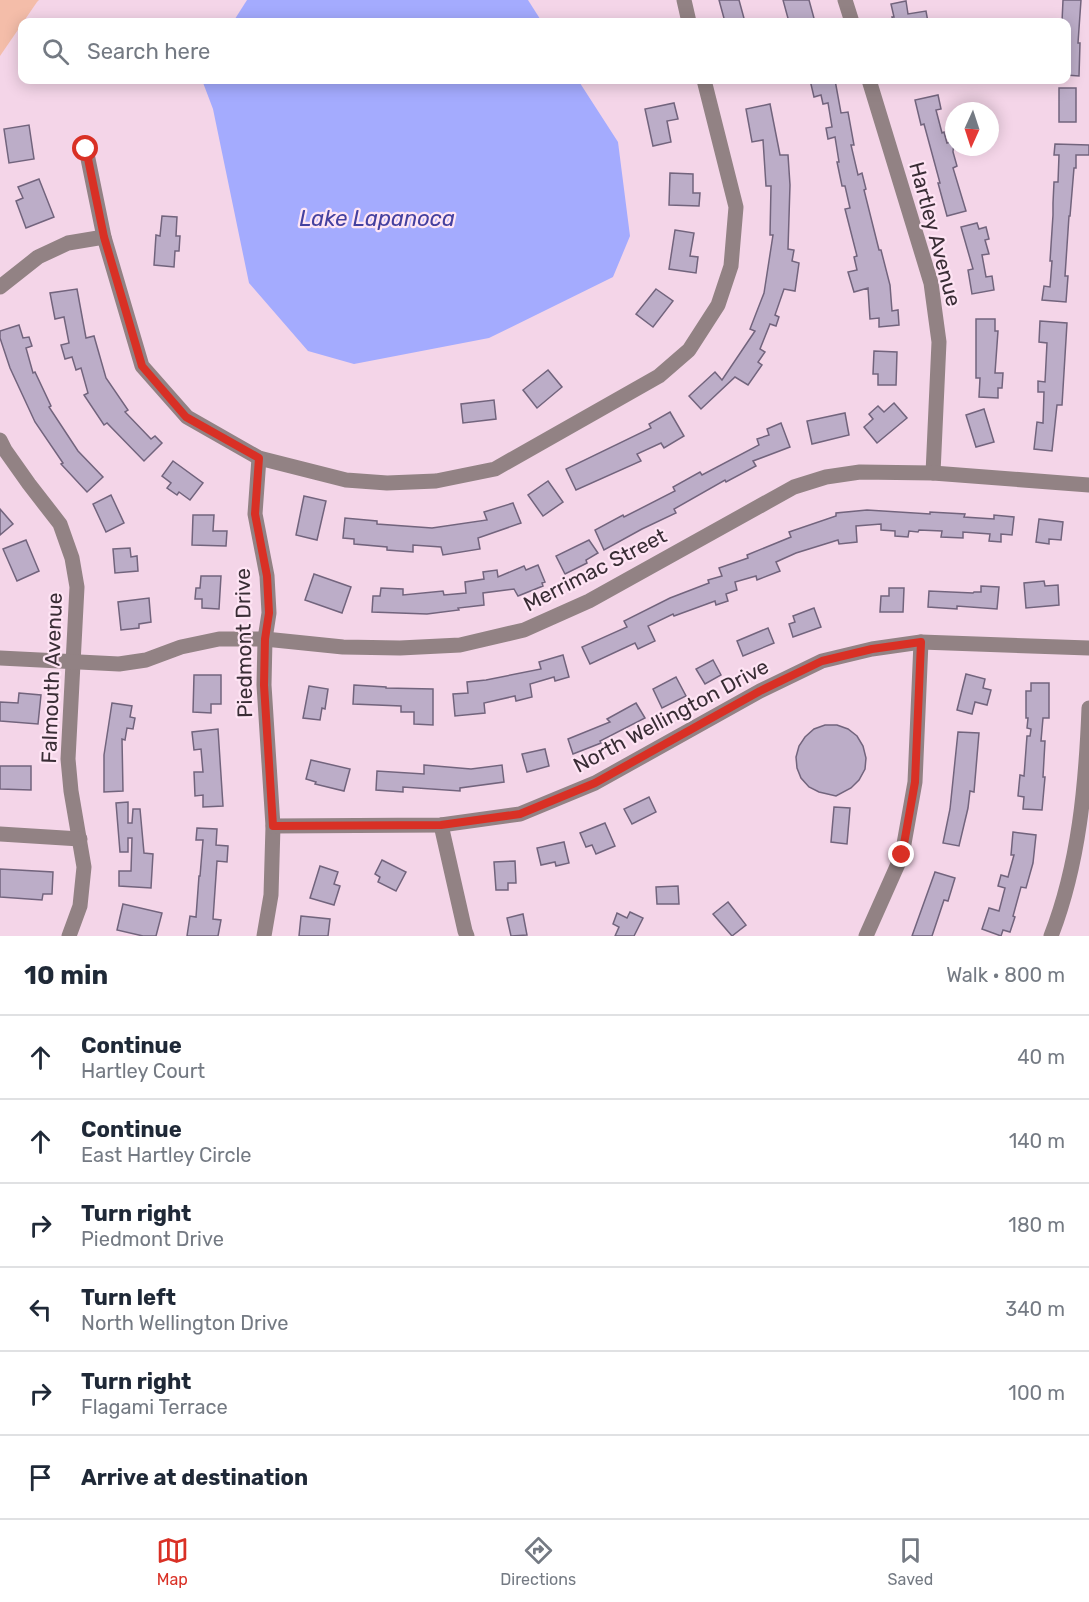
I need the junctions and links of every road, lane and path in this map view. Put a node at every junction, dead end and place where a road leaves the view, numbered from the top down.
1 (684, 0) edge
2 (845, 0) edge
3 (688, 18) edge
4 (851, 18) edge
5 (705, 84) edge
6 (870, 84) edge
7 (86, 149) dead end
8 (104, 237) junction
9 (0, 287) edge
10 (0, 440) edge
11 (259, 458) junction
12 (933, 473) junction
13 (1089, 486) edge
14 (265, 639) junction
15 (921, 642) junction
16 (1089, 648) edge
17 (0, 658) edge
18 (73, 663) junction
19 (1089, 708) edge
20 (441, 825) junction
21 (273, 826) junction
22 (0, 834) edge
23 (80, 839) junction
24 (1083, 844) edge
25 (69, 936) edge
26 (264, 936) edge
27 (467, 936) edge
28 (866, 936) edge
29 (1051, 936) edge

1 - 3 street
2 - 4 street
5 - 11 street
6 - 12 street, Hartley Avenue
7 - 8 street
8 - 9 street
8 - 11 street
10 - 18 street, Falmouth Avenue
11 - 14 street, Piedmont Drive
12 - 13 street, Merrimac Street
12 - 14 street, Merrimac Street
14 - 18 street, Merrimac Street
14 - 21 street, Piedmont Drive
15 - 16 street, North Wellington Drive
15 - 20 street, North Wellington Drive
15 - 28 street
17 - 18 street, Merrimac Street
18 - 23 street, Falmouth Avenue
19 - 24 street
20 - 21 street, North Wellington Drive
20 - 27 street
21 - 26 street, Piedmont Drive
22 - 23 street
23 - 25 street, Falmouth Avenue
24 - 29 street

